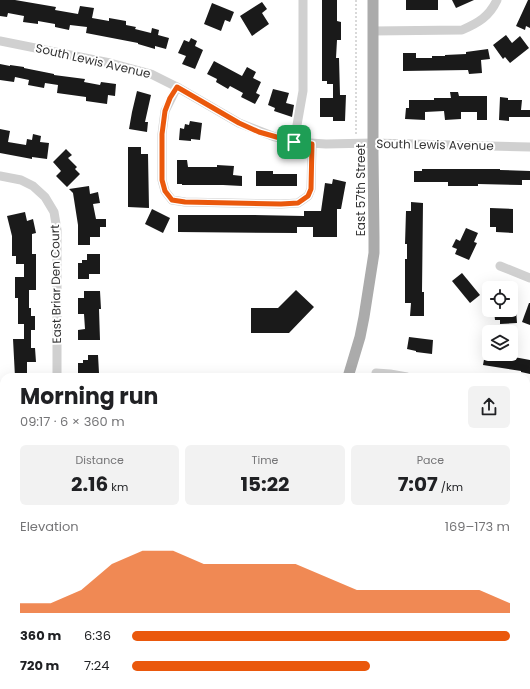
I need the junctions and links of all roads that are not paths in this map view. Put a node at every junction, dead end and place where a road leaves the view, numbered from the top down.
1 (303, 0) edge
2 (373, 0) edge
3 (497, 0) edge
4 (373, 31) junction
5 (0, 41) edge
6 (177, 87) junction
7 (294, 142) junction
8 (373, 143) junction
9 (312, 144) junction
10 (530, 147) edge
11 (0, 176) edge
12 (500, 266) dead end
13 (530, 278) edge
14 (57, 373) edge
15 (349, 373) edge

1 - 7 street
2 - 4 main road, East 57th Street
3 - 4 street
4 - 8 main road, East 57th Street
5 - 6 street, South Lewis Avenue
6 - 7 street, South Lewis Avenue
6 - 9 street
7 - 9 street, South Lewis Avenue
8 - 9 street, South Lewis Avenue
8 - 10 street, South Lewis Avenue
8 - 15 main road, East 57th Street
11 - 14 street, East Briar Den Court
12 - 13 street

